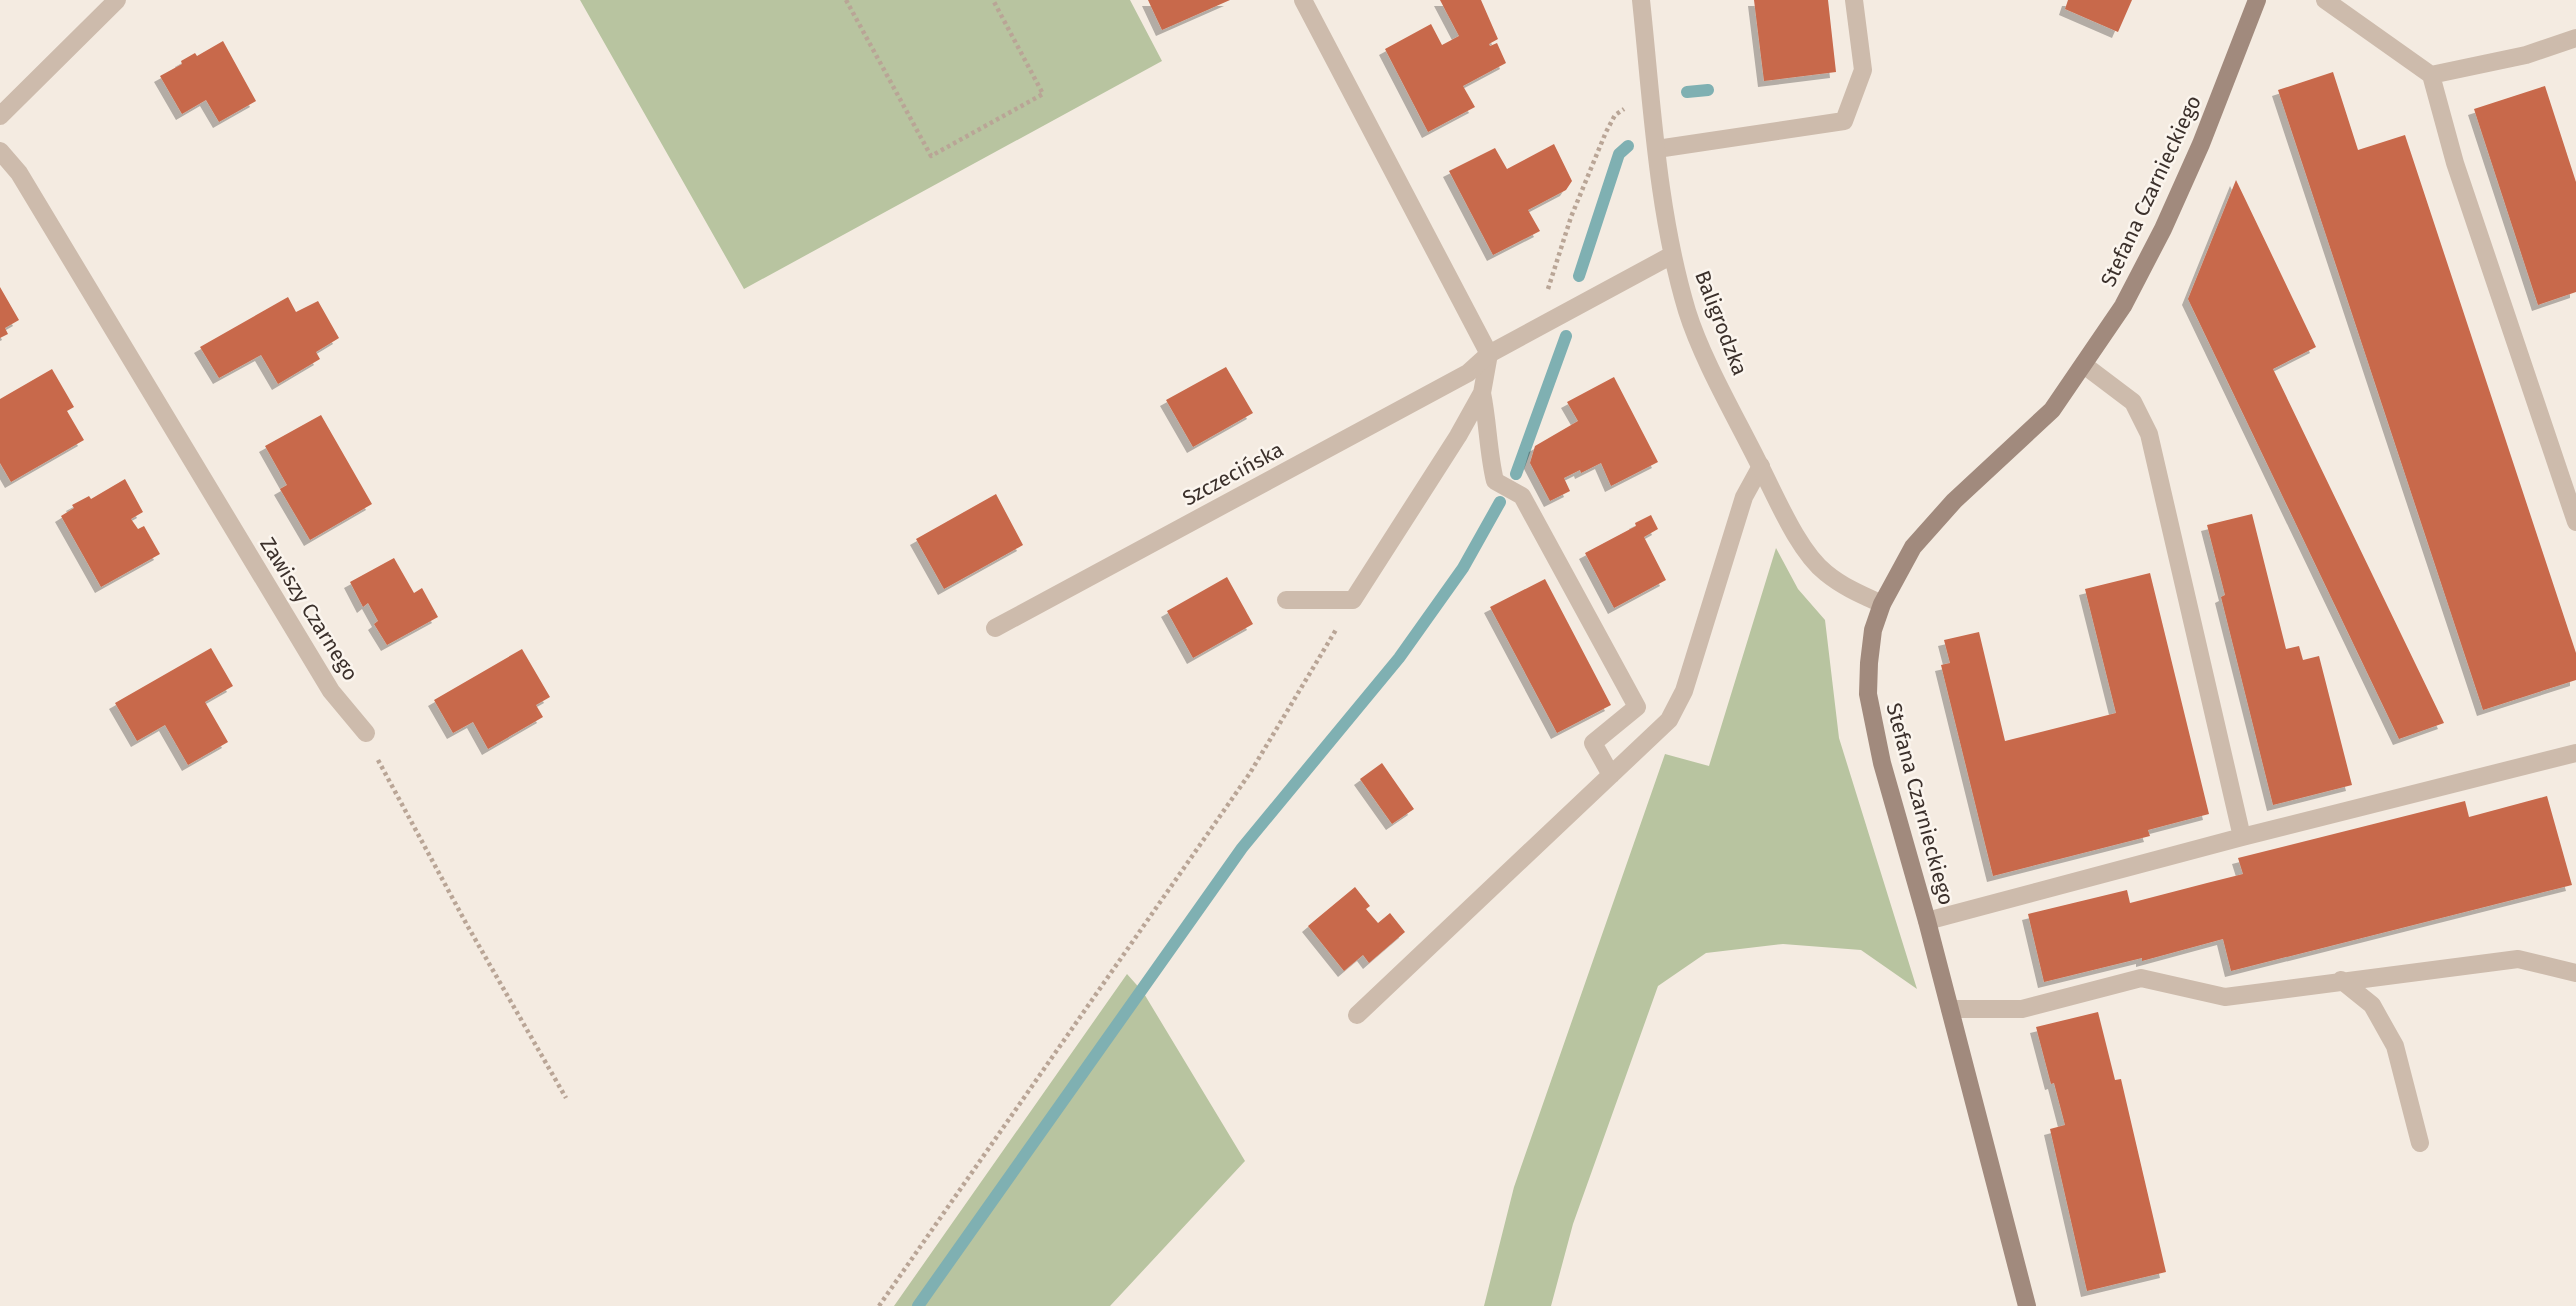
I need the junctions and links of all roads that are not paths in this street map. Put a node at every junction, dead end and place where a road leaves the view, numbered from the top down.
1 (1303, 0) edge
2 (1641, 0) edge
3 (1854, 0) edge
4 (2257, 0) edge
5 (2325, 0) edge
6 (115, 1) edge
7 (2576, 38) edge
8 (2431, 75) junction
9 (0, 116) edge
10 (1657, 149) junction
11 (0, 151) edge
12 (1672, 255) junction
13 (1489, 354) junction
14 (2084, 365) junction
15 (1482, 393) junction
16 (1761, 466) junction
17 (2576, 522) edge
18 (1286, 600) dead end
19 (1882, 604) junction
20 (995, 628) dead end
21 (366, 733) road end
22 (2576, 753) edge
23 (1611, 775) junction
24 (2242, 837) junction
25 (1927, 921) junction
26 (2576, 973) edge
27 (2341, 980) junction
28 (1950, 1009) junction
29 (1357, 1015) dead end
30 (2420, 1143) dead end
31 (2028, 1306) edge

1 - 13 street
2 - 10 street, Baligrodzka
3 - 10 street
4 - 14 street, Stefana Czarnieckiego
5 - 8 street
6 - 9 street
7 - 8 street
8 - 17 street
10 - 12 street, Baligrodzka
11 - 21 street, Zawiszy Czarnego
12 - 13 street, Szczecińska
12 - 16 street, Baligrodzka
13 - 15 street
13 - 20 street, Szczecińska
14 - 19 street, Stefana Czarnieckiego
14 - 24 street
15 - 18 street
15 - 23 street
16 - 19 street, Baligrodzka
16 - 23 street
19 - 25 street, Stefana Czarnieckiego
22 - 24 street
23 - 29 street
24 - 25 street
25 - 28 street, Stefana Czarnieckiego
26 - 27 street
27 - 28 street
27 - 30 street
28 - 31 street, Stefana Czarnieckiego

